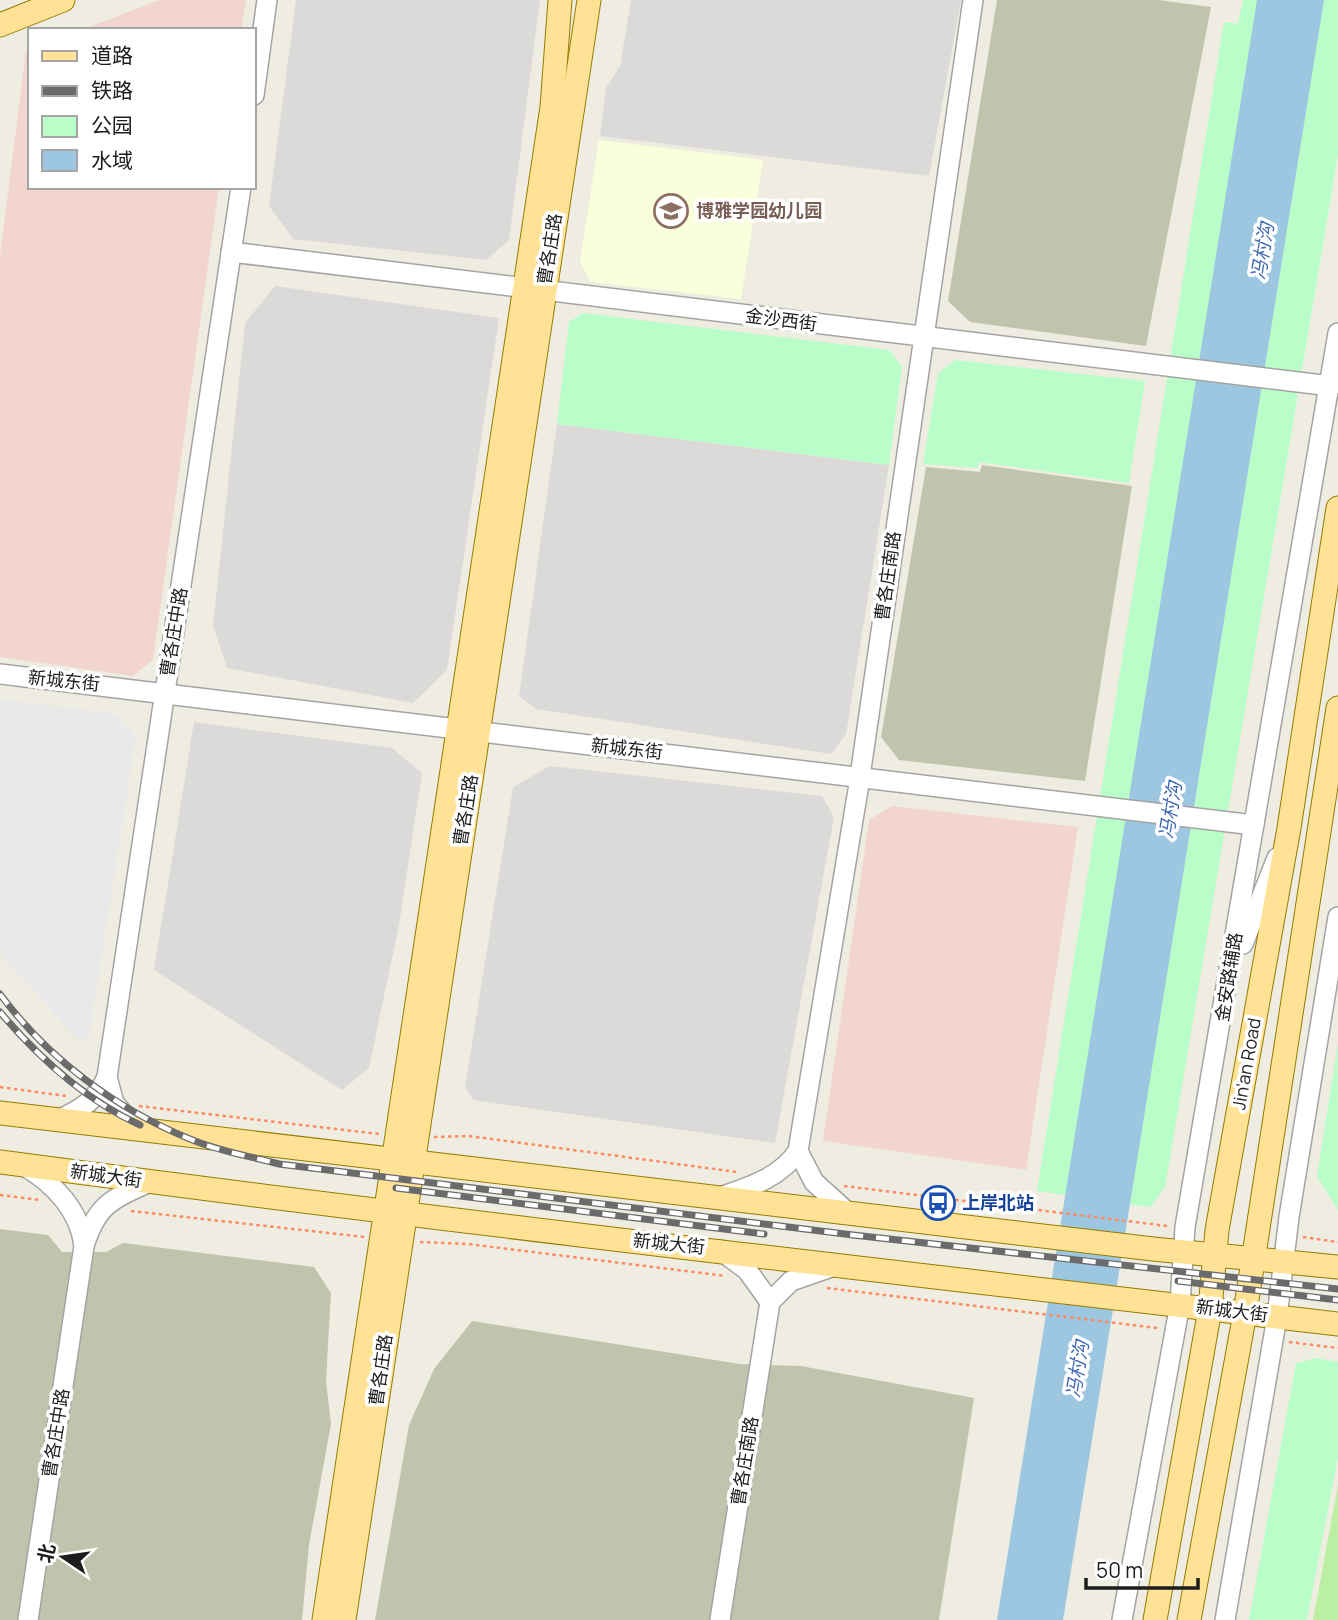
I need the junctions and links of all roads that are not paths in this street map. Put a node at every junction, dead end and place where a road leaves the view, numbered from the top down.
1 (63, 0) edge
2 (267, 0) edge
3 (560, 0) edge
4 (589, 0) edge
5 (973, 0) edge
6 (0, 25) edge
7 (256, 80) edge
8 (241, 189) edge
9 (231, 252) junction
10 (534, 290) junction
11 (1338, 333) edge
12 (922, 337) junction
13 (1331, 386) junction
14 (1338, 508) edge
15 (0, 674) edge
16 (165, 693) junction
17 (1338, 708) edge
18 (468, 732) junction
19 (860, 775) junction
20 (1254, 825) junction
21 (1289, 828) junction
22 (1338, 917) edge
23 (1228, 980) junction
24 (107, 1077) junction
25 (0, 1113) edge
26 (58, 1119) junction
27 (136, 1128) junction
28 (798, 1152) junction
29 (402, 1161) junction
30 (11, 1164) edge
31 (150, 1182) junction
32 (720, 1197) junction
33 (846, 1211) junction
34 (394, 1213) junction
35 (391, 1240) junction
36 (84, 1246) junction
37 (719, 1250) junction
38 (1184, 1250) junction
39 (1214, 1254) junction
40 (1253, 1257) junction
41 (1283, 1260) junction
42 (842, 1264) junction
43 (1338, 1267) edge
44 (770, 1302) junction
45 (1180, 1304) junction
46 (1210, 1309) junction
47 (1245, 1313) junction
48 (1277, 1317) junction
49 (1338, 1324) edge
50 (1234, 1569) junction
51 (28, 1620) edge
52 (324, 1620) edge
53 (344, 1620) edge
54 (720, 1620) edge
55 (1122, 1620) edge
56 (1155, 1620) edge
57 (1189, 1620) edge
58 (1213, 1620) edge
59 (1225, 1620) edge

1 - 6 main road
2 - 7 street
3 - 10 main road, 曹各庄路
4 - 10 main road, 曹各庄路
5 - 12 street, 曹各庄南路
8 - 9 street, 曹各庄中路
9 - 10 street, 金沙西街
9 - 16 street, 曹各庄中路
10 - 12 street, 金沙西街
10 - 18 main road, 曹各庄路
11 - 13 street, 金安路辅路
12 - 13 street, 金沙西街
12 - 19 street, 曹各庄南路
13 - 20 street, 金安路辅路
14 - 21 main road, Jin'an Road
15 - 16 street, 新城东街
16 - 18 street, 新城东街
16 - 24 street, 曹各庄中路
17 - 40 main road, Jin'an Road
18 - 19 street, 新城东街
18 - 29 main road, 曹各庄路
19 - 20 street, 新城东街
19 - 28 street, 曹各庄南路
20 - 23 street, 金安路辅路
21 - 23 street
21 - 39 main road, Jin'an Road
22 - 41 street
23 - 38 street, 金安路辅路
24 - 26 street, 曹各庄中路
24 - 27 street, 曹各庄中路
25 - 26 main road
26 - 27 main road
27 - 29 main road
28 - 32 street
28 - 33 street
29 - 32 main road
29 - 34 main road, 曹各庄路
30 - 31 main road, 新城大街
30 - 36 street, 曹各庄中路
31 - 34 main road, 新城大街
31 - 36 street, 曹各庄中路
32 - 33 main road
33 - 38 main road
34 - 35 main road, 曹各庄路
34 - 37 main road, 新城大街
35 - 52 main road, 曹各庄路
35 - 53 main road, 曹各庄路
36 - 51 street, 曹各庄中路
37 - 42 main road, 新城大街
37 - 44 street
38 - 39 main road
38 - 45 street, 金安路辅路
39 - 40 main road
39 - 46 main road, Jin'an Road
40 - 41 main road
40 - 47 main road, Jin'an Road
41 - 43 main road
41 - 48 street
42 - 44 street
42 - 45 main road, 新城大街
44 - 54 street, 曹各庄南路
45 - 46 main road, 新城大街
45 - 55 street, 金安路辅路
46 - 47 main road, 新城大街
46 - 56 main road, Jin'an Road
47 - 48 main road, 新城大街
47 - 57 main road, Jin'an Road
48 - 49 main road, 新城大街
48 - 50 street
50 - 58 street
50 - 59 street

